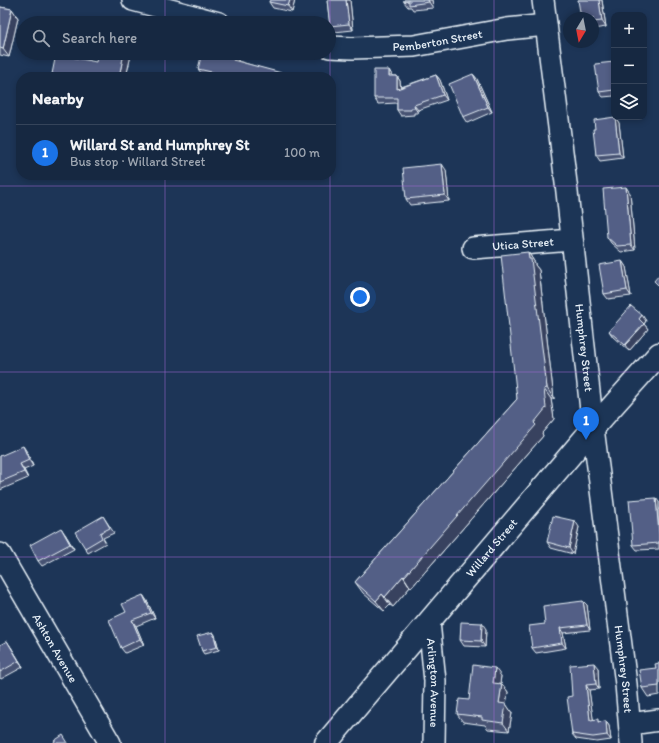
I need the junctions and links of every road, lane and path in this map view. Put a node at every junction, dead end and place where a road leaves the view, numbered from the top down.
1 (133, 0) edge
2 (543, 0) edge
3 (193, 16) edge
4 (546, 25) junction
5 (336, 47) edge
6 (572, 240) junction
7 (473, 248) dead end
8 (659, 354) edge
9 (593, 428) junction
10 (0, 554) edge
11 (429, 622) junction
12 (659, 720) edge
13 (630, 734) edge
14 (110, 743) edge
15 (326, 743) edge
16 (434, 743) edge

1 - 3 street
2 - 4 street, Humphrey Street
4 - 5 street, Pemberton Street
4 - 6 street, Humphrey Street
6 - 7 street, Utica Street
6 - 9 street, Humphrey Street
8 - 9 main road, Willard Street
9 - 11 main road, Willard Street
9 - 13 street, Humphrey Street
10 - 14 street, Ashton Avenue
11 - 15 main road, Willard Street
11 - 16 street, Arlington Avenue
12 - 13 street

